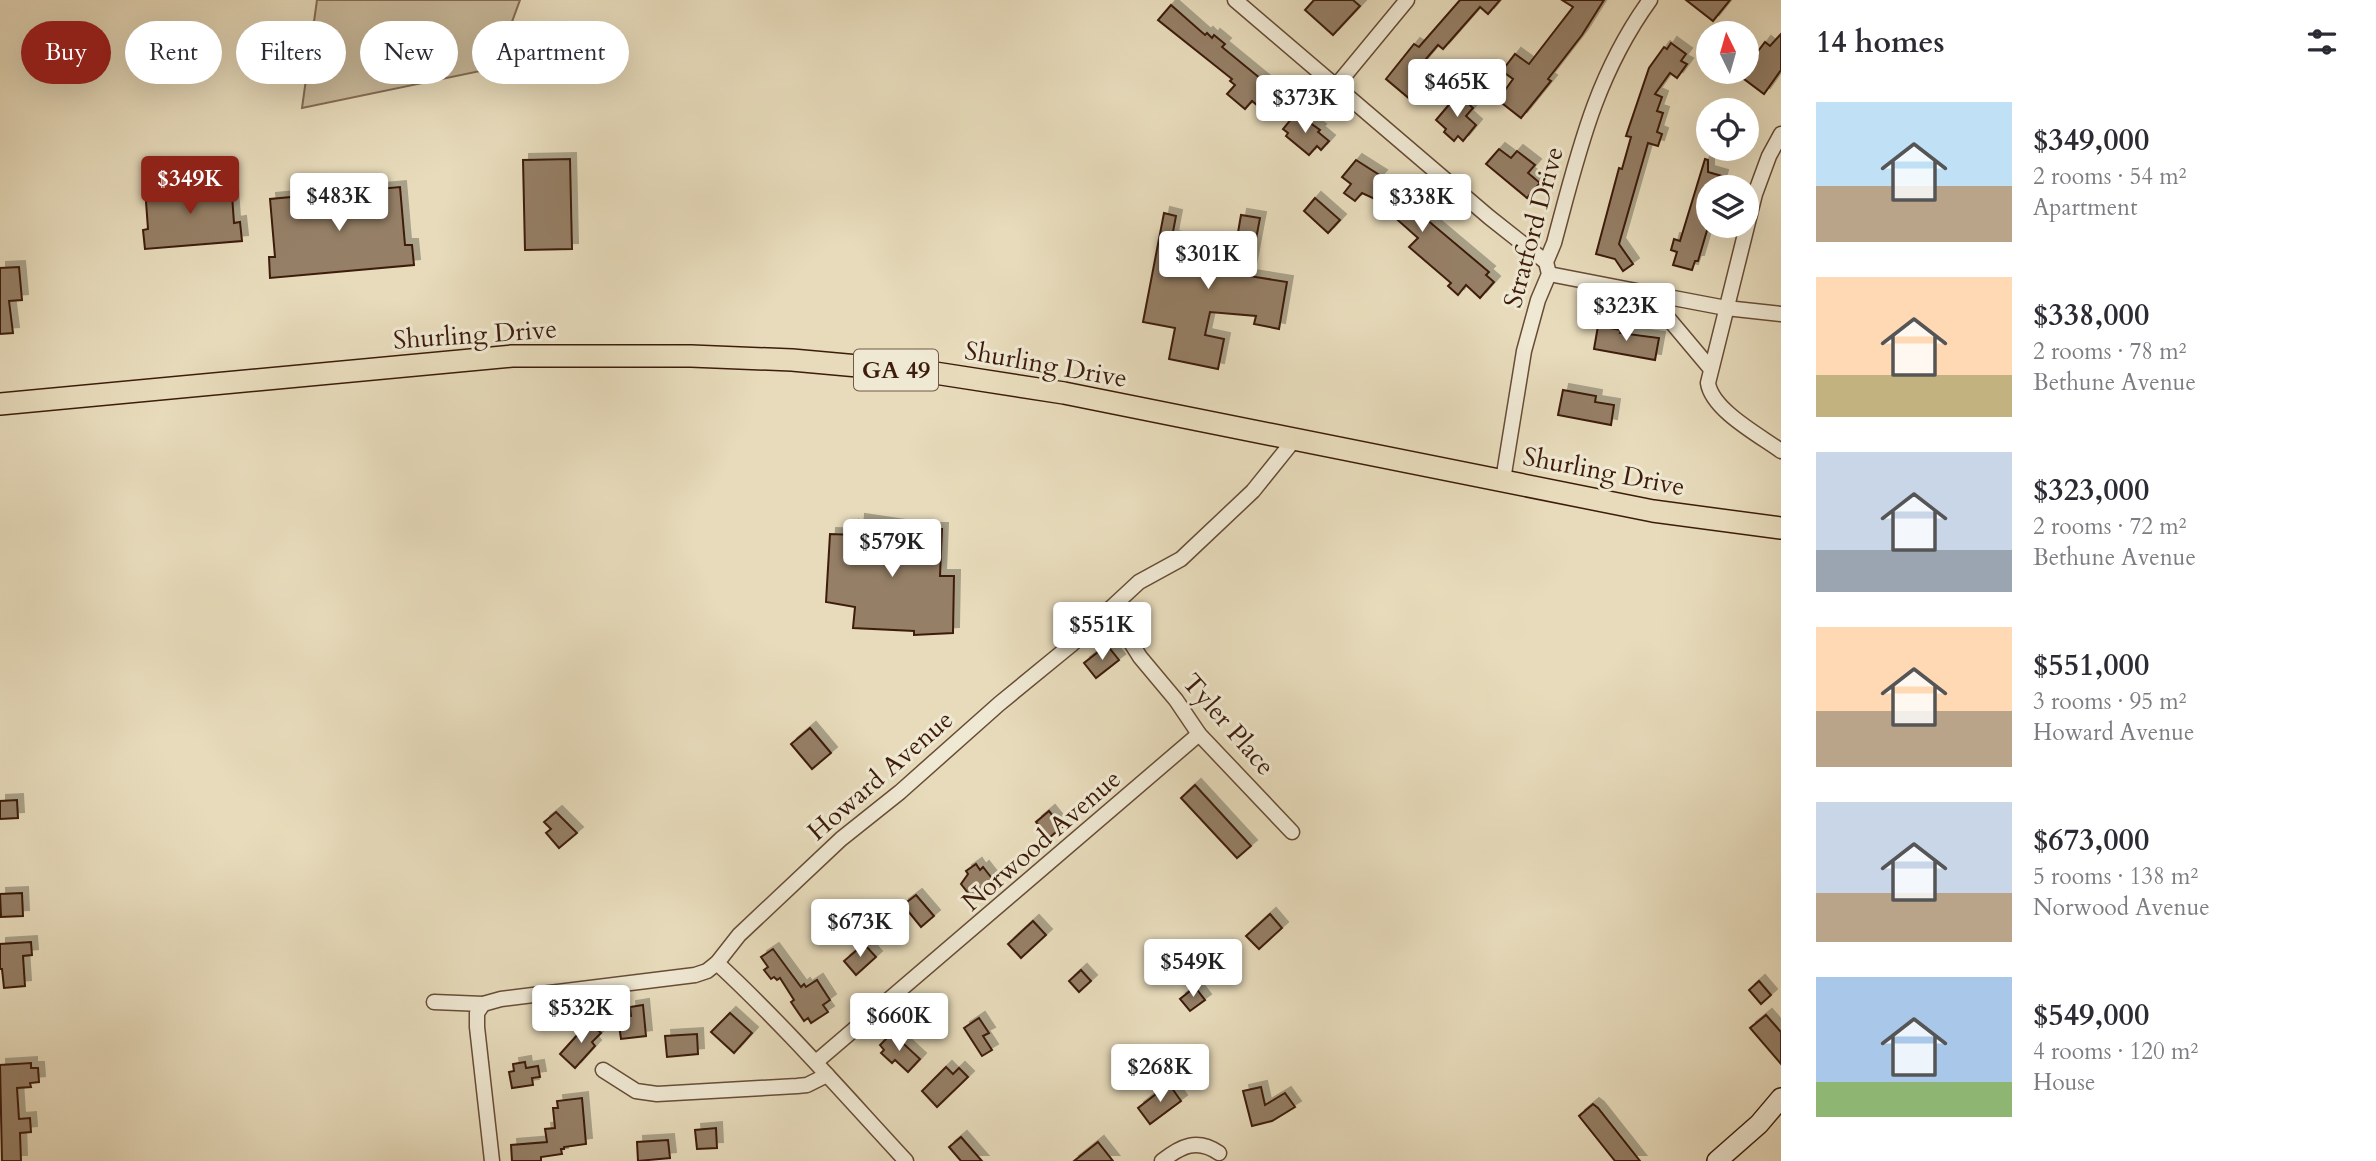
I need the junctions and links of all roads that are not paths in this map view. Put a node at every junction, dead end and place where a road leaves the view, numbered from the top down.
1 (1235, 0) edge
2 (1407, 0) edge
3 (1650, 0) edge
4 (1336, 86) junction
5 (1781, 134) edge
6 (1547, 268) junction
7 (1647, 293) junction
8 (1726, 308) junction
9 (1781, 314) edge
10 (1710, 368) junction
11 (0, 404) edge
12 (1294, 440) junction
13 (1781, 451) edge
14 (1503, 480) junction
15 (1781, 528) edge
16 (1110, 609) junction
17 (1199, 734) junction
18 (1292, 832) dead end
19 (717, 963) junction
20 (434, 1002) dead end
21 (483, 1003) junction
22 (816, 1062) junction
23 (603, 1070) dead end
24 (827, 1075) junction
25 (1781, 1098) edge
26 (1219, 1153) dead end
27 (492, 1161) edge
28 (906, 1161) edge
29 (1162, 1161) edge
30 (1717, 1161) edge

1 - 4 street
2 - 4 street
3 - 6 street, Stratford Drive
4 - 6 street
5 - 8 street
6 - 7 street
6 - 14 street, Stratford Drive
7 - 8 street
7 - 10 street
8 - 9 street
8 - 10 street
10 - 13 street
11 - 12 main road, Shurling Drive / GA 49
12 - 14 main road, Shurling Drive / GA 49
12 - 16 street, Howard Avenue
14 - 15 main road, Shurling Drive / GA 49
16 - 17 street, Tyler Place
16 - 19 street, Howard Avenue
17 - 18 street, Tyler Place
17 - 22 street, Norwood Avenue
19 - 21 street, Howard Avenue
19 - 22 street
20 - 21 street, Howard Avenue
21 - 27 street
22 - 24 street
23 - 24 street
24 - 28 street
25 - 30 main road
26 - 29 street

